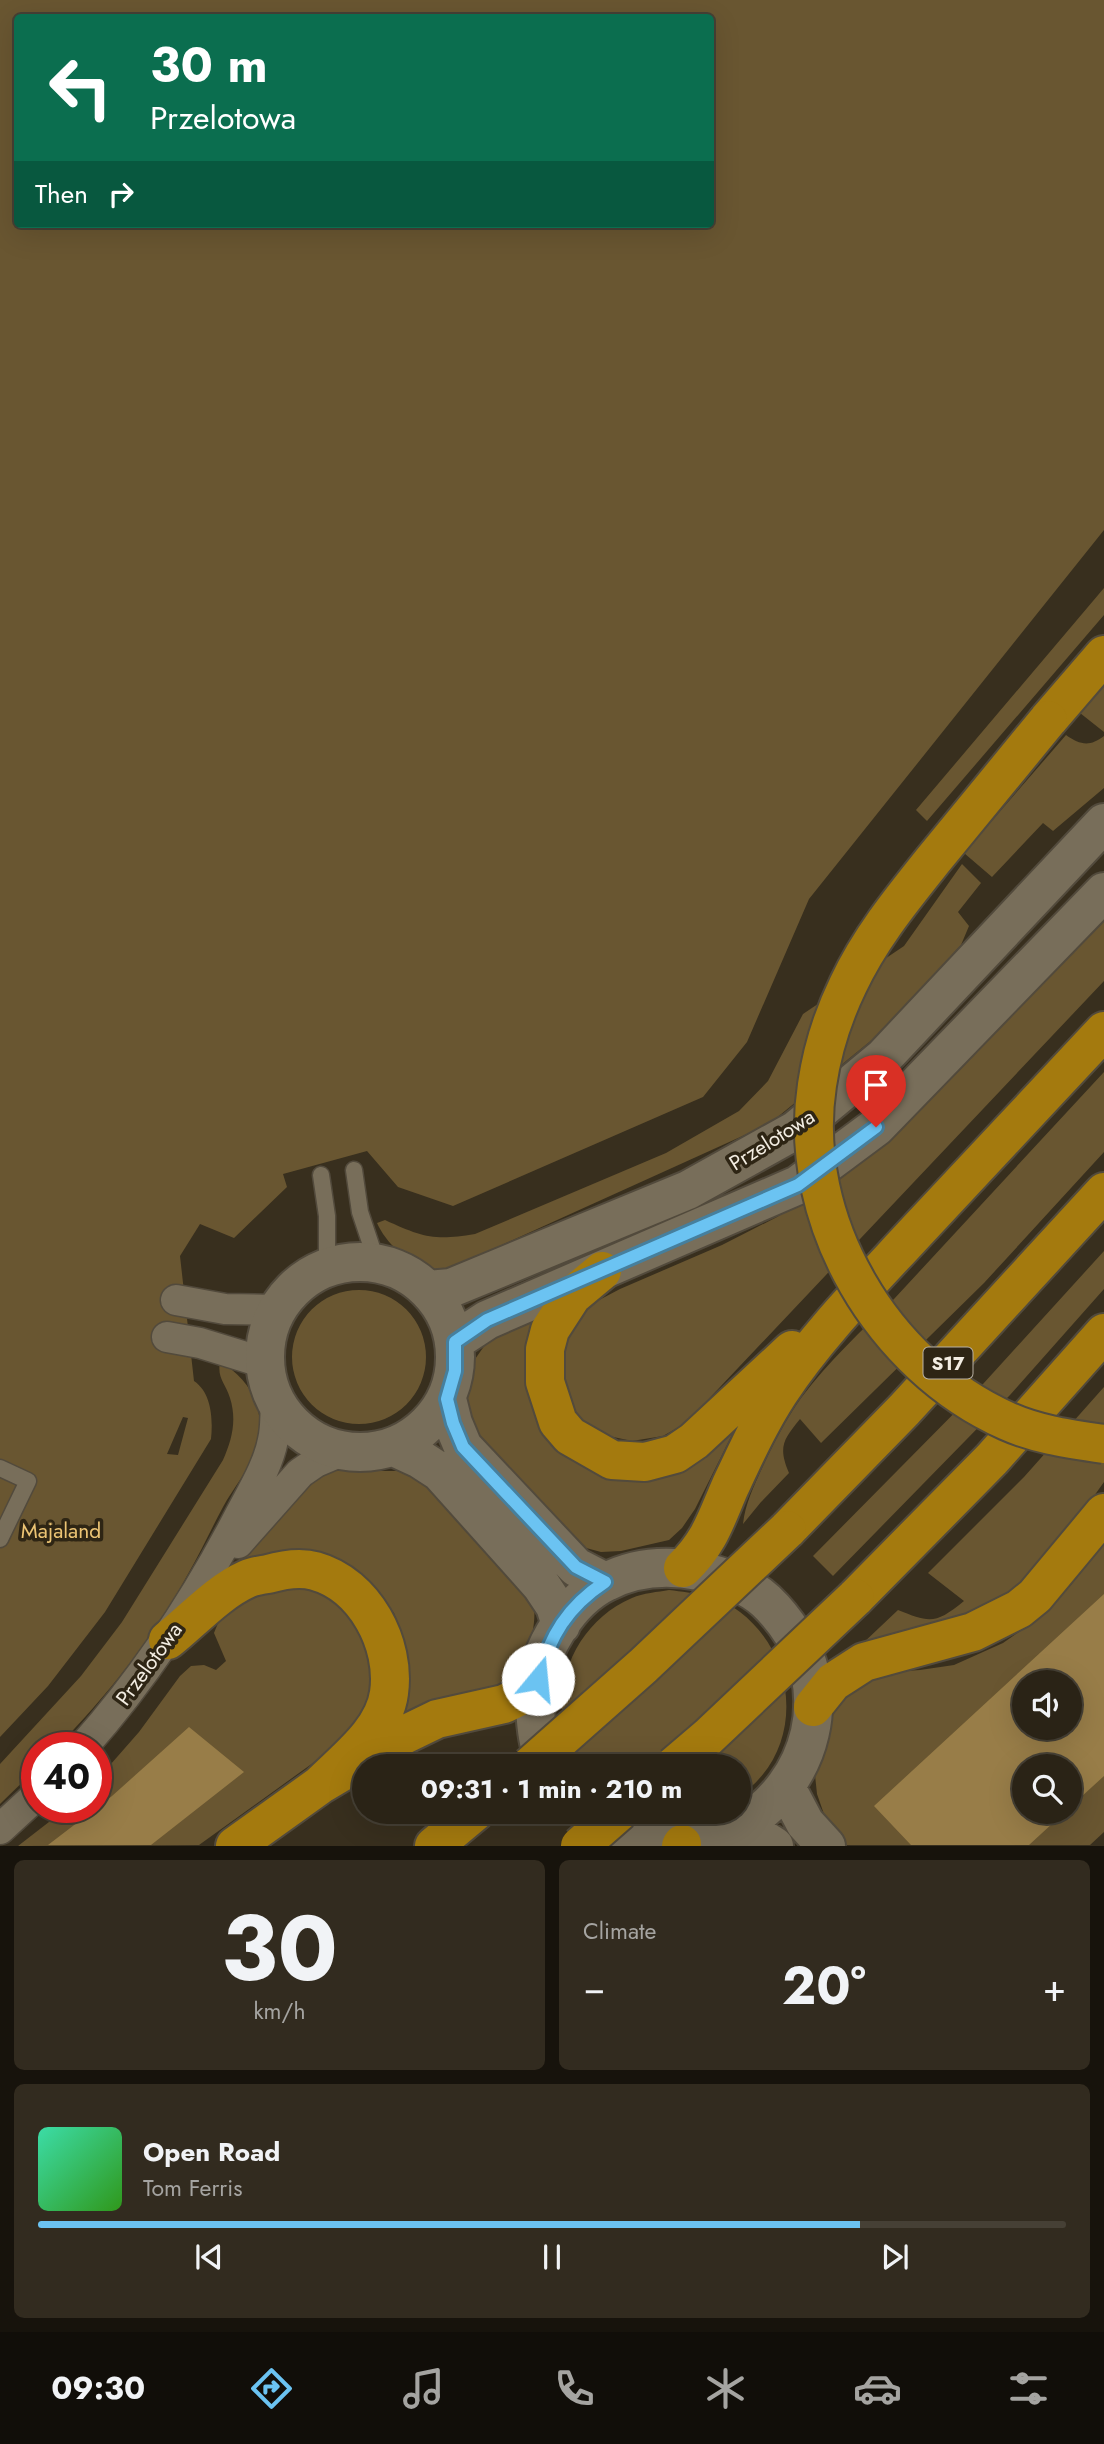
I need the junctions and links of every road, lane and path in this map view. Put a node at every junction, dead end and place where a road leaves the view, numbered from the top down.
1 (1104, 655) edge
2 (1104, 823) edge
3 (1104, 892) edge
4 (1104, 1031) edge
5 (354, 1170) dead end
6 (321, 1175) dead end
7 (1104, 1192) edge
8 (377, 1263) junction
9 (327, 1267) junction
10 (602, 1270) junction
11 (428, 1290) junction
12 (855, 1297) junction
13 (176, 1300) dead end
14 (277, 1310) junction
15 (1104, 1333) edge
16 (167, 1337) dead end
17 (455, 1342) junction
18 (265, 1363) junction
19 (447, 1399) junction
20 (276, 1402) junction
21 (1104, 1444) edge
22 (394, 1447) junction
23 (342, 1451) junction
24 (0, 1468) edge
25 (1104, 1513) edge
26 (0, 1539) edge
27 (683, 1568) junction
28 (209, 1574) junction
29 (605, 1582) junction
30 (561, 1625) junction
31 (168, 1640) junction
32 (535, 1689) junction
33 (813, 1707) junction
34 (96, 1732) edge
35 (544, 1754) edge
36 (544, 1754) edge
37 (688, 1754) edge
38 (320, 1785) junction
39 (786, 1787) junction
40 (21, 1810) edge
41 (460, 1824) edge
42 (604, 1824) edge
43 (605, 1824) edge
44 (742, 1826) junction
45 (0, 1829) edge
46 (681, 1845) edge
47 (235, 1846) edge
48 (434, 1846) edge
49 (580, 1846) edge
50 (774, 1846) edge
51 (826, 1846) edge

1 - 21 highway, bridge
2 - 11 street, Przelotowa
3 - 10 street
4 - 12 highway
5 - 8 lane
6 - 9 lane
7 - 35 highway, S17, bridge
8 - 9 street, Przelotowa
8 - 11 street, Przelotowa
9 - 14 street, Przelotowa
10 - 12 highway
10 - 17 street
11 - 17 street, Przelotowa
12 - 27 highway
13 - 14 street
14 - 18 street, Przelotowa
15 - 37 highway, bridge
16 - 18 street
17 - 19 street, Przelotowa
18 - 20 street, Przelotowa
19 - 22 street, Przelotowa
19 - 29 street, Przelotowa
20 - 23 street, Przelotowa
20 - 28 street, Przelotowa
22 - 23 street, Przelotowa
22 - 30 street
23 - 28 street, Przelotowa
24 - 26 lane
25 - 33 highway
27 - 29 street
27 - 33 street
28 - 31 street, Przelotowa
29 - 30 street
30 - 32 street
31 - 34 street, Przelotowa
31 - 38 highway
32 - 36 street
32 - 38 highway
33 - 39 street
38 - 47 highway
39 - 44 street
39 - 51 street
40 - 45 street
41 - 48 highway
42 - 46 street
43 - 49 highway, bridge
44 - 46 street
44 - 50 street

